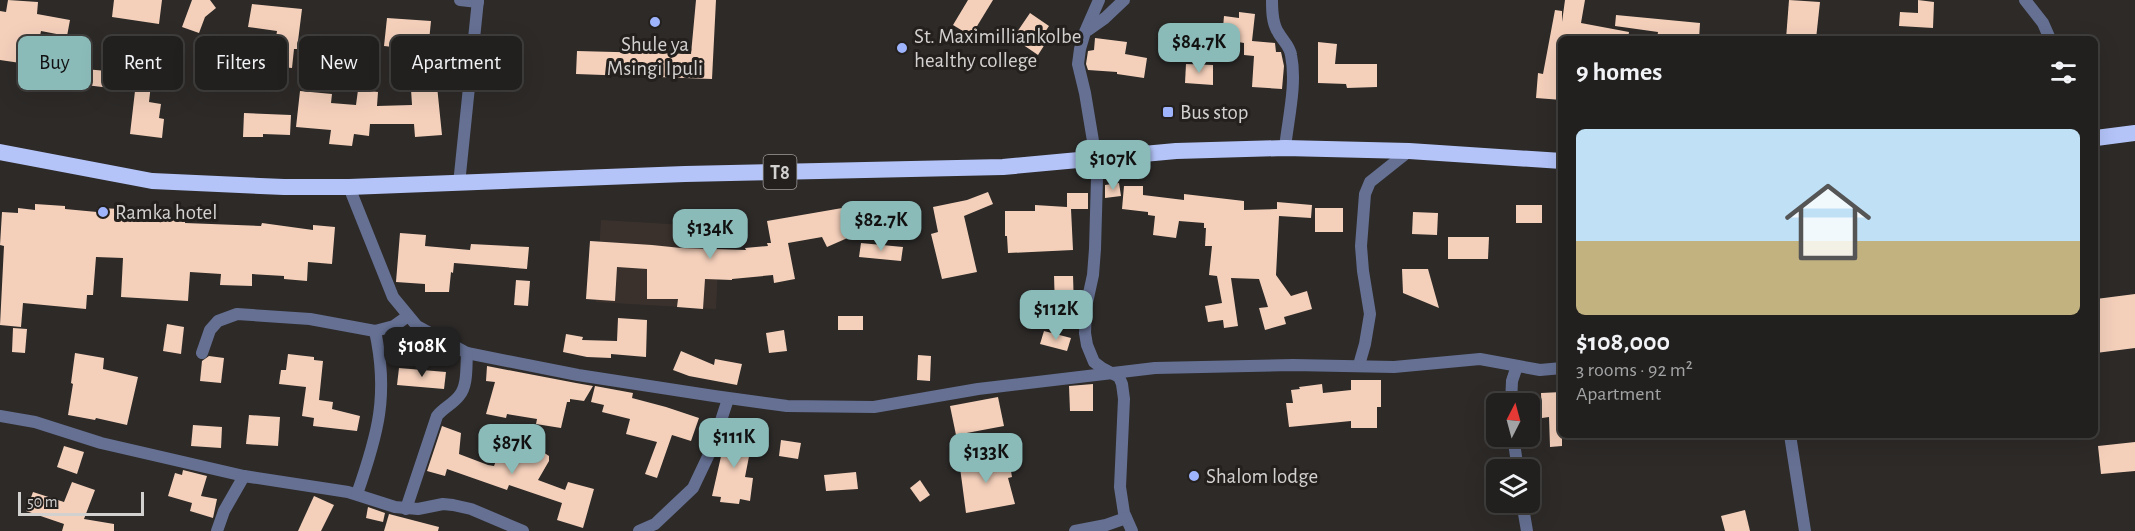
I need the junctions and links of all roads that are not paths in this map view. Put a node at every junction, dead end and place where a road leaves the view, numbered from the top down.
1 (460, 0) edge
2 (1100, 0) edge
3 (1124, 0) edge
4 (1272, 0) edge
5 (2025, 0) edge
6 (478, 1) edge
7 (1085, 32) junction
8 (2049, 36) edge
9 (2135, 133) edge
10 (2098, 138) edge
11 (1285, 148) junction
12 (1409, 151) junction
13 (0, 152) edge
14 (1096, 159) junction
15 (1558, 161) edge
16 (459, 184) junction
17 (349, 188) junction
18 (408, 316) junction
19 (375, 331) junction
20 (202, 353) dead end
21 (467, 353) junction
22 (1359, 365) junction
23 (1517, 366) junction
24 (1558, 368) edge
25 (1113, 373) junction
26 (1511, 393) edge
27 (728, 399) junction
28 (0, 416) edge
29 (1790, 438) edge
30 (244, 476) junction
31 (357, 494) junction
32 (406, 509) junction
33 (1524, 513) edge
34 (1126, 518) junction
35 (217, 531) edge
36 (523, 531) edge
37 (639, 531) edge
38 (1075, 531) edge
39 (1132, 531) edge
40 (1527, 531) edge
41 (1805, 531) edge

1 - 6 street
2 - 7 street
3 - 7 street
4 - 11 street
5 - 8 street
6 - 16 street
7 - 14 street
9 - 10 highway
11 - 12 highway, T8
11 - 14 highway, T8
12 - 15 highway, T8
12 - 22 street
13 - 17 highway, T8
14 - 16 highway, T8
14 - 25 street
16 - 17 highway, T8
17 - 18 street
18 - 19 street
18 - 21 street
19 - 20 street
19 - 31 street
21 - 27 street
21 - 32 street
22 - 23 street
22 - 25 street
23 - 24 street
23 - 26 street
25 - 27 street
25 - 34 street
27 - 37 street
28 - 30 street
29 - 41 street
30 - 31 street
30 - 35 street
31 - 32 street
32 - 36 street
33 - 40 street
34 - 38 street
34 - 39 street

